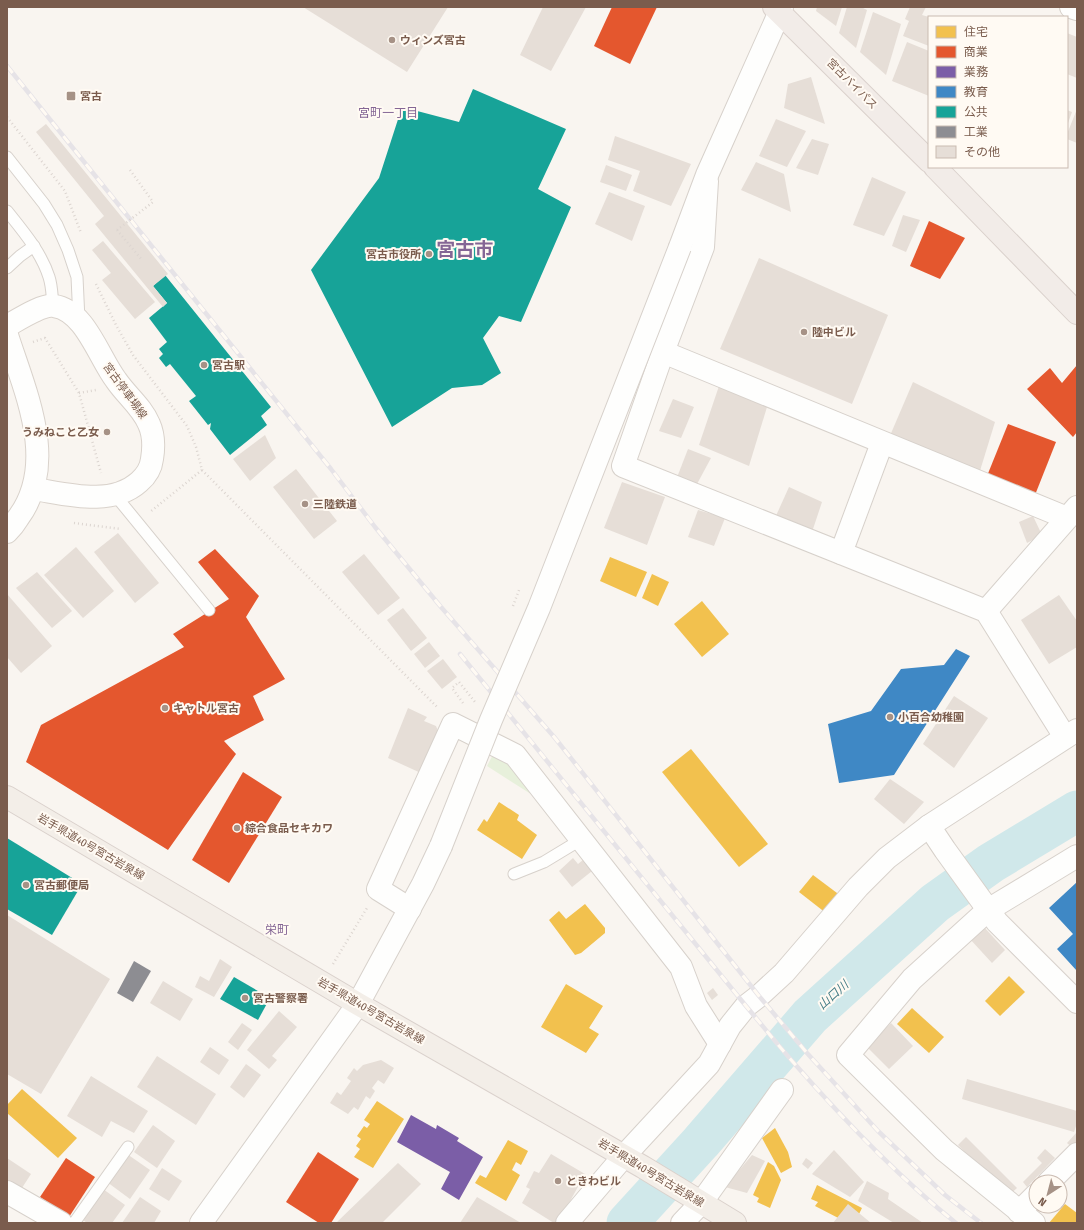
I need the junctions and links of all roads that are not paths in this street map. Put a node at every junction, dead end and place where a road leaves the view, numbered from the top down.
1 (1071, 7) edge
2 (778, 8) edge
3 (1077, 9) edge
4 (7, 157) edge
5 (928, 160) edge
6 (936, 168) edge
7 (707, 175) junction
8 (7, 211) edge
9 (34, 246) junction
10 (7, 268) edge
11 (53, 305) junction
12 (1077, 313) edge
13 (79, 320) junction
14 (7, 326) edge
15 (9, 342) edge
16 (663, 352) junction
17 (882, 443) junction
18 (34, 489) junction
19 (108, 496) junction
20 (1072, 512) edge
21 (7, 532) edge
22 (841, 554) junction
23 (209, 610) dead end
24 (986, 611) junction
25 (1071, 733) edge
26 (7, 797) edge
27 (929, 826) junction
28 (582, 840) junction
29 (1077, 856) edge
30 (514, 874) dead end
31 (410, 909) junction
32 (988, 910) junction
33 (1077, 1002) edge
34 (358, 1004) junction
35 (720, 1044) junction
36 (782, 1090) dead end
37 (128, 1148) dead end
38 (1077, 1154) edge
39 (624, 1156) junction
40 (1057, 1174) edge
41 (7, 1192) edge
42 (694, 1198) junction
43 (1027, 1218) edge
44 (62, 1223) edge
45 (74, 1223) edge
46 (201, 1223) edge
47 (567, 1223) edge
48 (682, 1223) edge
49 (735, 1223) edge

1 - 3 street
2 - 5 highway, 宮古バイパス
2 - 7 street
4 - 13 lane
6 - 12 highway
7 - 16 street
7 - 31 street, bridge
8 - 9 lane
9 - 10 lane
9 - 11 lane
11 - 13 street, 宮古停車場線
11 - 14 street
13 - 19 street, 宮古停車場線
15 - 18 street
16 - 17 street
16 - 22 street
17 - 20 street
17 - 22 street
18 - 19 street, 宮古停車場線
18 - 21 street
19 - 23 lane
20 - 24 street
22 - 24 street
24 - 25 street
25 - 27 street
26 - 34 main road, 岩手県道40号宮古岩泉線
27 - 32 street
27 - 35 street
28 - 30 lane
28 - 31 street
28 - 35 street
29 - 32 street
31 - 34 street
32 - 33 street
32 - 43 street
34 - 39 main road, 岩手県道40号宮古岩泉線
34 - 46 street
35 - 39 street
36 - 42 street
37 - 45 lane
38 - 40 street
39 - 42 main road, 岩手県道40号宮古岩泉線
39 - 47 street
41 - 44 street
42 - 48 street
42 - 49 main road, 岩手県道40号宮古岩泉線

